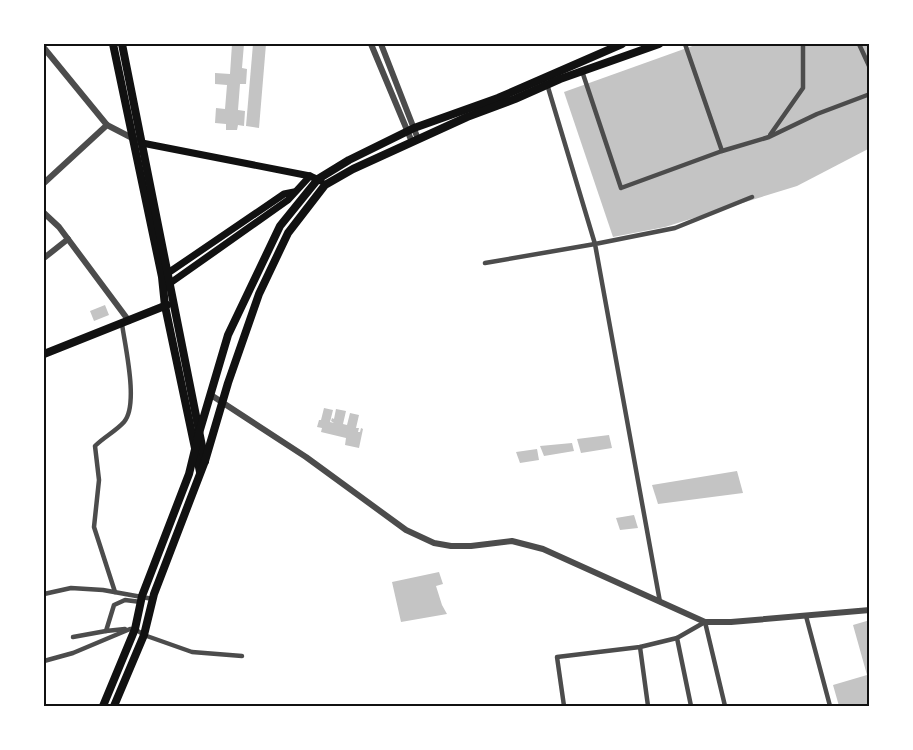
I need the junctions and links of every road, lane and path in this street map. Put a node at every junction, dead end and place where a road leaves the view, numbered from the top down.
1 (113, 44) edge
2 (122, 44) edge
3 (371, 44) edge
4 (381, 44) edge
5 (619, 44) edge
6 (659, 44) edge
7 (685, 44) edge
8 (803, 44) edge
9 (860, 44) edge
10 (44, 48) edge
11 (870, 68) edge
12 (582, 70) junction
13 (546, 81) junction
14 (870, 94) edge
15 (107, 125) junction
16 (411, 130) junction
17 (769, 137) junction
18 (133, 139) junction
19 (415, 140) junction
20 (142, 143) junction
21 (722, 151) junction
22 (310, 176) junction
23 (318, 179) junction
24 (44, 183) edge
25 (325, 185) junction
26 (752, 196) dead end
27 (44, 213) edge
28 (263, 213) junction
29 (68, 239) junction
30 (595, 244) junction
31 (44, 258) edge
32 (485, 263) dead end
33 (166, 274) junction
34 (167, 285) junction
35 (169, 304) junction
36 (125, 323) junction
37 (44, 354) edge
38 (212, 395) junction
39 (222, 402) junction
40 (199, 433) junction
41 (195, 455) junction
42 (205, 461) junction
43 (200, 472) junction
44 (115, 592) junction
45 (44, 594) edge
46 (141, 599) junction
47 (153, 599) junction
48 (660, 602) junction
49 (870, 610) edge
50 (806, 616) junction
51 (705, 622) junction
52 (133, 629) junction
53 (106, 631) junction
54 (144, 635) junction
55 (73, 637) dead end
56 (677, 638) junction
57 (640, 646) junction
58 (242, 656) dead end
59 (44, 661) edge
60 (103, 706) edge
61 (114, 706) edge
62 (564, 706) edge
63 (648, 706) edge
64 (691, 706) edge
65 (725, 706) edge
66 (830, 706) edge

1 - 18 main road
2 - 20 main road
3 - 16 street
4 - 16 street
5 - 13 main road
6 - 12 main road
7 - 21 street
8 - 17 street
9 - 11 street
10 - 15 street
12 - 13 main road
12 - 21 street
13 - 16 main road
13 - 19 main road
13 - 30 street
14 - 17 street
15 - 18 street
15 - 24 street
16 - 19 street
16 - 23 main road
17 - 21 street
18 - 20 street
18 - 33 main road
19 - 25 main road
20 - 22 main road
20 - 33 main road
22 - 23 main road
22 - 28 main road
23 - 25 main road
23 - 38 main road
25 - 39 main road
26 - 30 street
27 - 29 street
28 - 33 main road
28 - 34 main road
29 - 31 street
29 - 36 street
30 - 32 street
30 - 48 street
33 - 34 main road
34 - 35 main road
35 - 36 main road
35 - 40 main road
35 - 41 main road
36 - 37 main road
36 - 44 street
38 - 39 street
38 - 40 main road
39 - 42 main road
39 - 48 street
40 - 41 main road
40 - 42 main road
41 - 43 main road
41 - 46 main road
42 - 43 main road
43 - 47 main road
44 - 45 street
44 - 46 street
46 - 47 street
46 - 52 main road
46 - 53 street
47 - 54 main road
48 - 51 street
49 - 50 street
50 - 51 street
50 - 66 street
51 - 56 street
51 - 65 street
52 - 53 street
52 - 54 street
52 - 59 street
52 - 60 main road
53 - 55 street
54 - 58 street
54 - 61 main road
56 - 57 street
56 - 64 street
57 - 62 street
57 - 63 street

